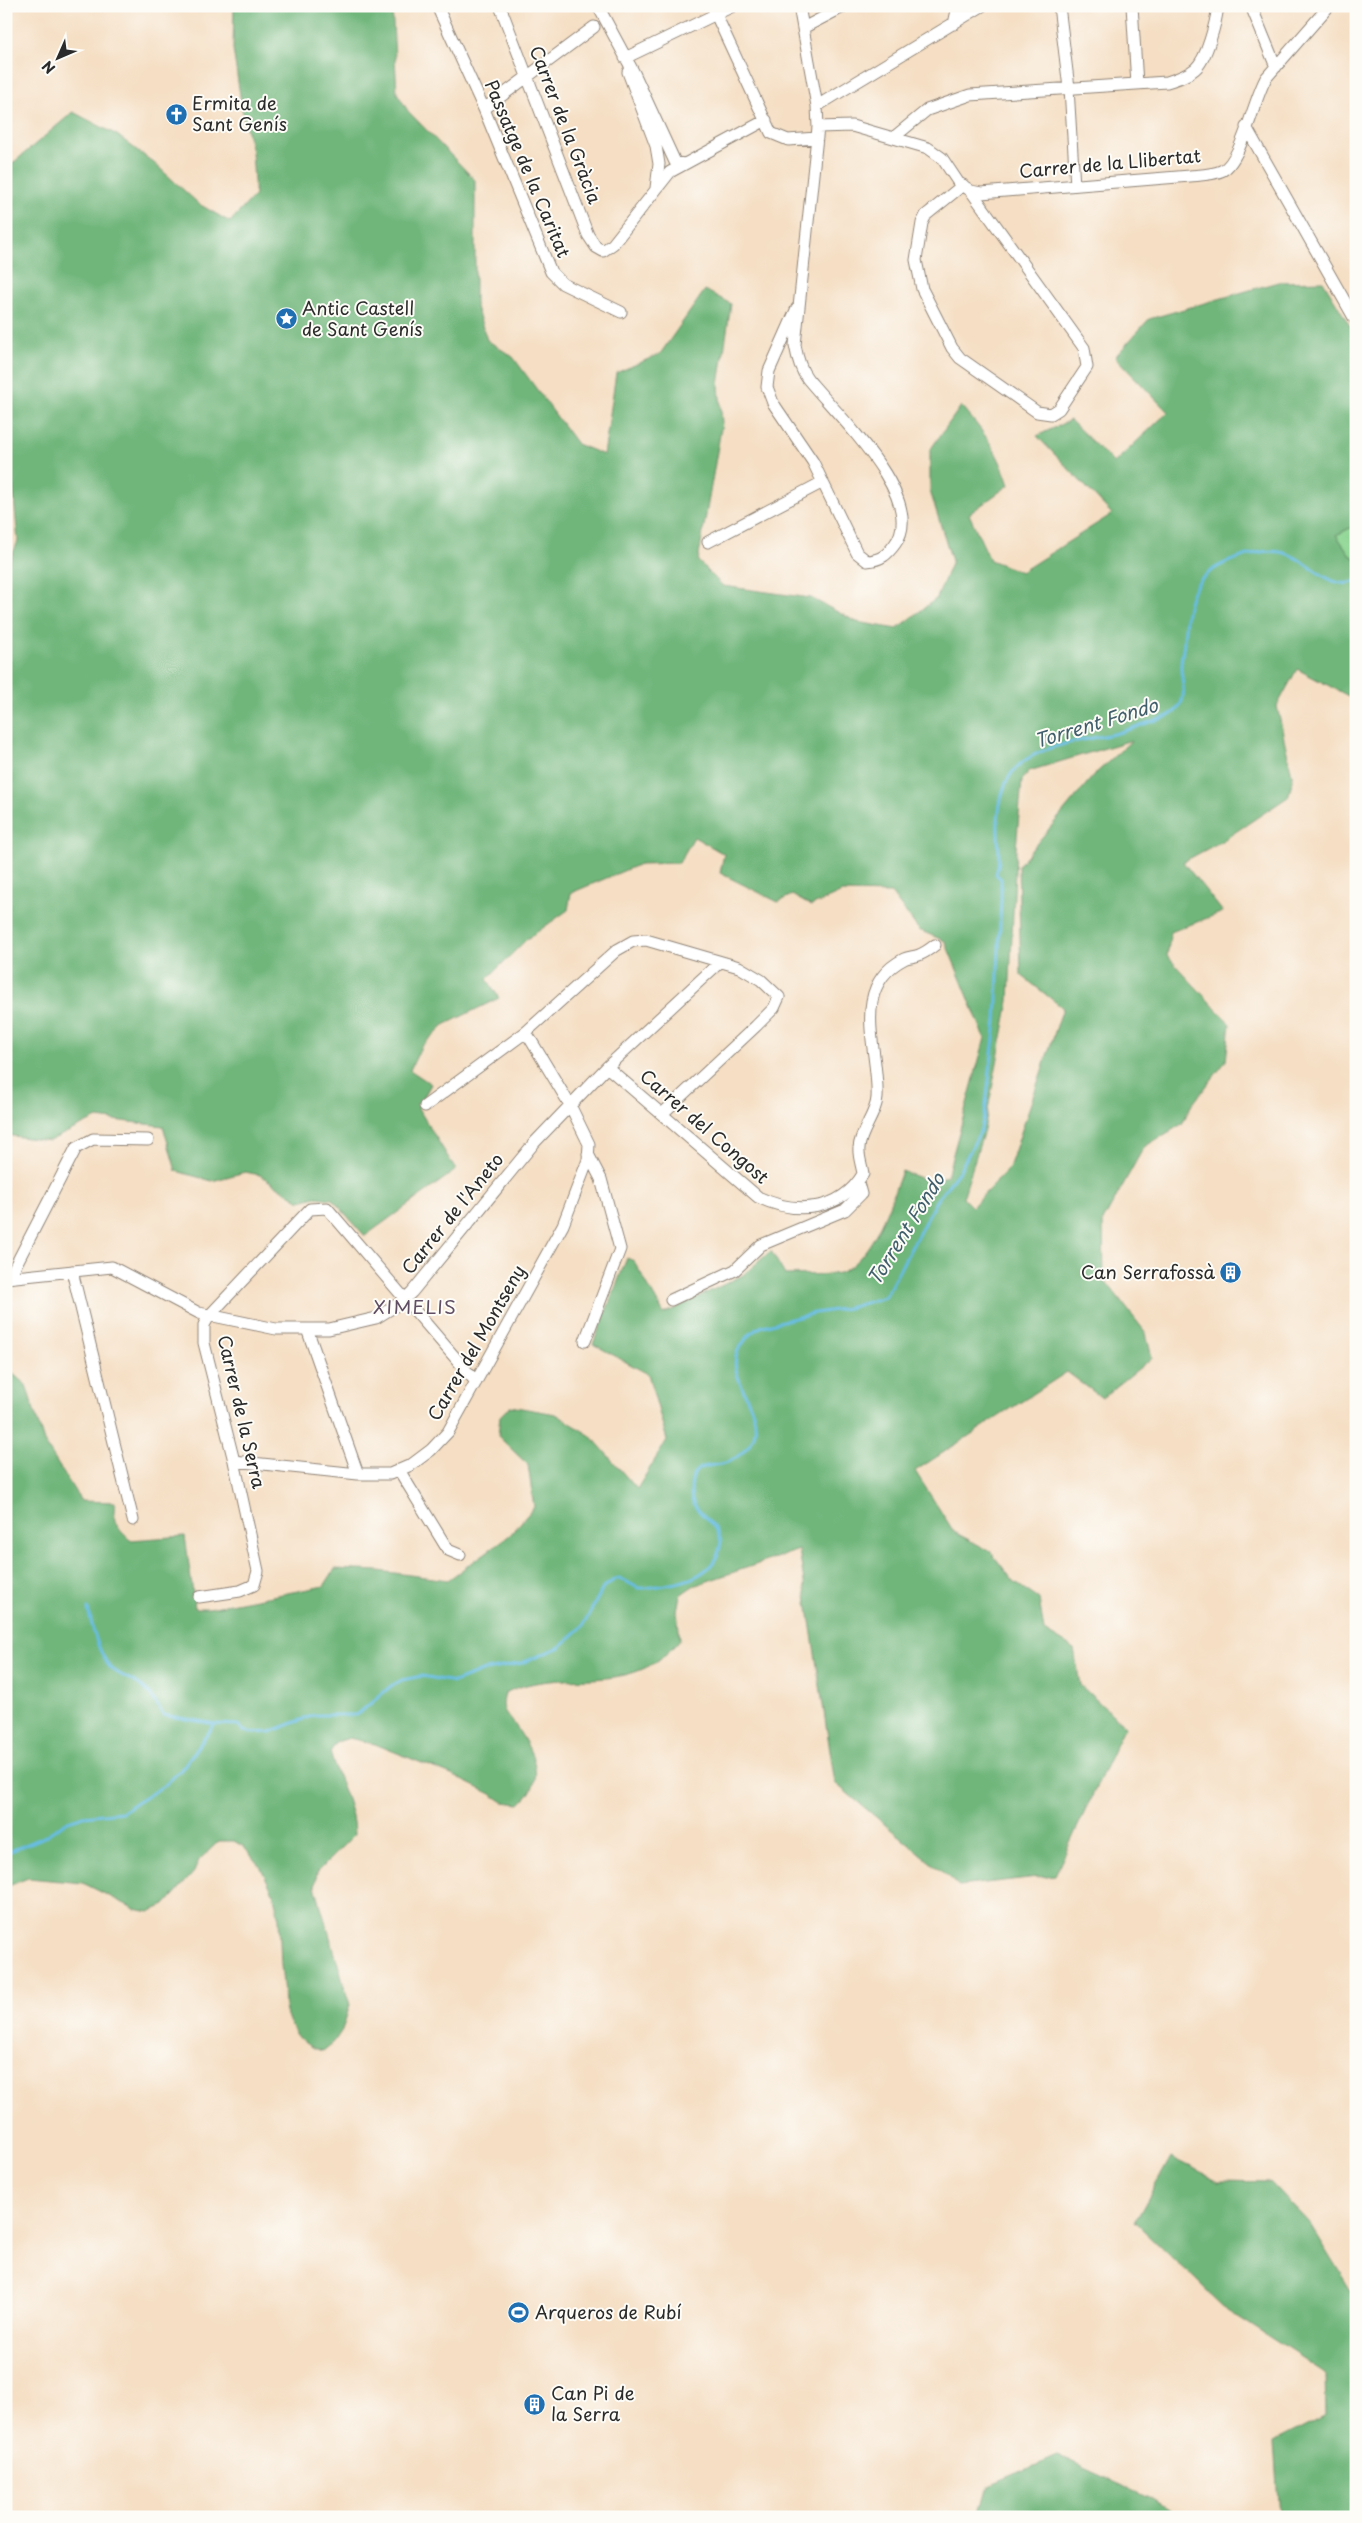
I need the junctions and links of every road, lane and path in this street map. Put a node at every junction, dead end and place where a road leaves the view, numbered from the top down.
1 (437, 6) edge
2 (500, 6) edge
3 (598, 6) edge
4 (733, 6) edge
5 (799, 6) edge
6 (845, 6) edge
7 (958, 6) edge
8 (982, 6) edge
9 (1059, 6) edge
10 (1132, 6) edge
11 (1218, 6) edge
12 (1251, 6) edge
13 (1329, 6) edge
14 (714, 10) edge
15 (954, 24) junction
16 (594, 27) dead end
17 (803, 28) junction
18 (625, 58) junction
19 (1276, 67) junction
20 (529, 76) junction
21 (1137, 84) junction
22 (1069, 88) junction
23 (817, 106) junction
24 (484, 109) junction
25 (766, 120) junction
26 (1246, 127) junction
27 (817, 132) junction
28 (893, 138) junction
29 (684, 164) junction
30 (1075, 186) junction
31 (656, 188) junction
32 (967, 188) junction
33 (798, 308) junction
34 (621, 312) dead end
35 (1356, 321) edge
36 (824, 482) junction
37 (708, 542) dead end
38 (935, 946) dead end
39 (720, 962) junction
40 (526, 1032) junction
41 (607, 1066) junction
42 (570, 1105) junction
43 (425, 1106) dead end
44 (662, 1114) junction
45 (148, 1140) dead end
46 (589, 1149) junction
47 (858, 1183) junction
48 (72, 1271) junction
49 (8, 1278) edge
50 (406, 1297) junction
51 (672, 1300) dead end
52 (208, 1316) junction
53 (307, 1329) junction
54 (585, 1341) dead end
55 (476, 1382) junction
56 (234, 1461) junction
57 (399, 1470) junction
58 (358, 1474) junction
59 (133, 1520) dead end
60 (460, 1555) dead end
61 (199, 1597) dead end

1 - 24 street, Passatge de la Caritat
2 - 20 street, Carrer de la Gràcia
3 - 18 street
4 - 14 street
5 - 17 street
6 - 17 street
7 - 15 street
8 - 15 street
9 - 22 street
10 - 21 street
11 - 21 street
12 - 19 street
13 - 19 street, Carrer de la Llibertat
14 - 18 street
14 - 25 street
15 - 23 street
16 - 20 street
17 - 23 street
18 - 29 street
18 - 31 street
19 - 26 street, Carrer de la Llibertat
20 - 24 street
20 - 31 street, Carrer de la Gràcia
21 - 22 street
22 - 28 street
22 - 30 street
23 - 27 street
24 - 34 street, Passatge de la Caritat
25 - 27 street
25 - 29 street
26 - 30 street, Carrer de la Llibertat
26 - 35 street
27 - 28 street
27 - 33 street
28 - 32 street
29 - 31 street
30 - 32 street, Carrer de la Llibertat
32 - 32 street
33 - 36 street
33 - 36 street
36 - 37 street
38 - 47 street
39 - 40 street
39 - 41 street, Carrer de l'Aneto
39 - 44 street
40 - 42 street
40 - 43 street
41 - 42 street, Carrer de l'Aneto
41 - 44 street, Carrer del Congost
42 - 46 street
42 - 50 street, Carrer de l'Aneto
44 - 47 street, Carrer del Congost
45 - 49 street
46 - 54 street
46 - 55 street, Carrer del Montseny
47 - 51 street
48 - 49 street, Carrer de l'Aneto
48 - 52 street, Carrer de l'Aneto
48 - 59 street
50 - 52 street, Carrer de la Serra
50 - 53 street, Carrer de l'Aneto
50 - 55 street
52 - 53 street, Carrer de l'Aneto
52 - 56 street, Carrer de la Serra
53 - 58 street
55 - 57 street, Carrer del Montseny
56 - 58 street, Carrer del Montseny
56 - 61 street, Carrer de la Serra
57 - 58 street, Carrer del Montseny
57 - 60 street

